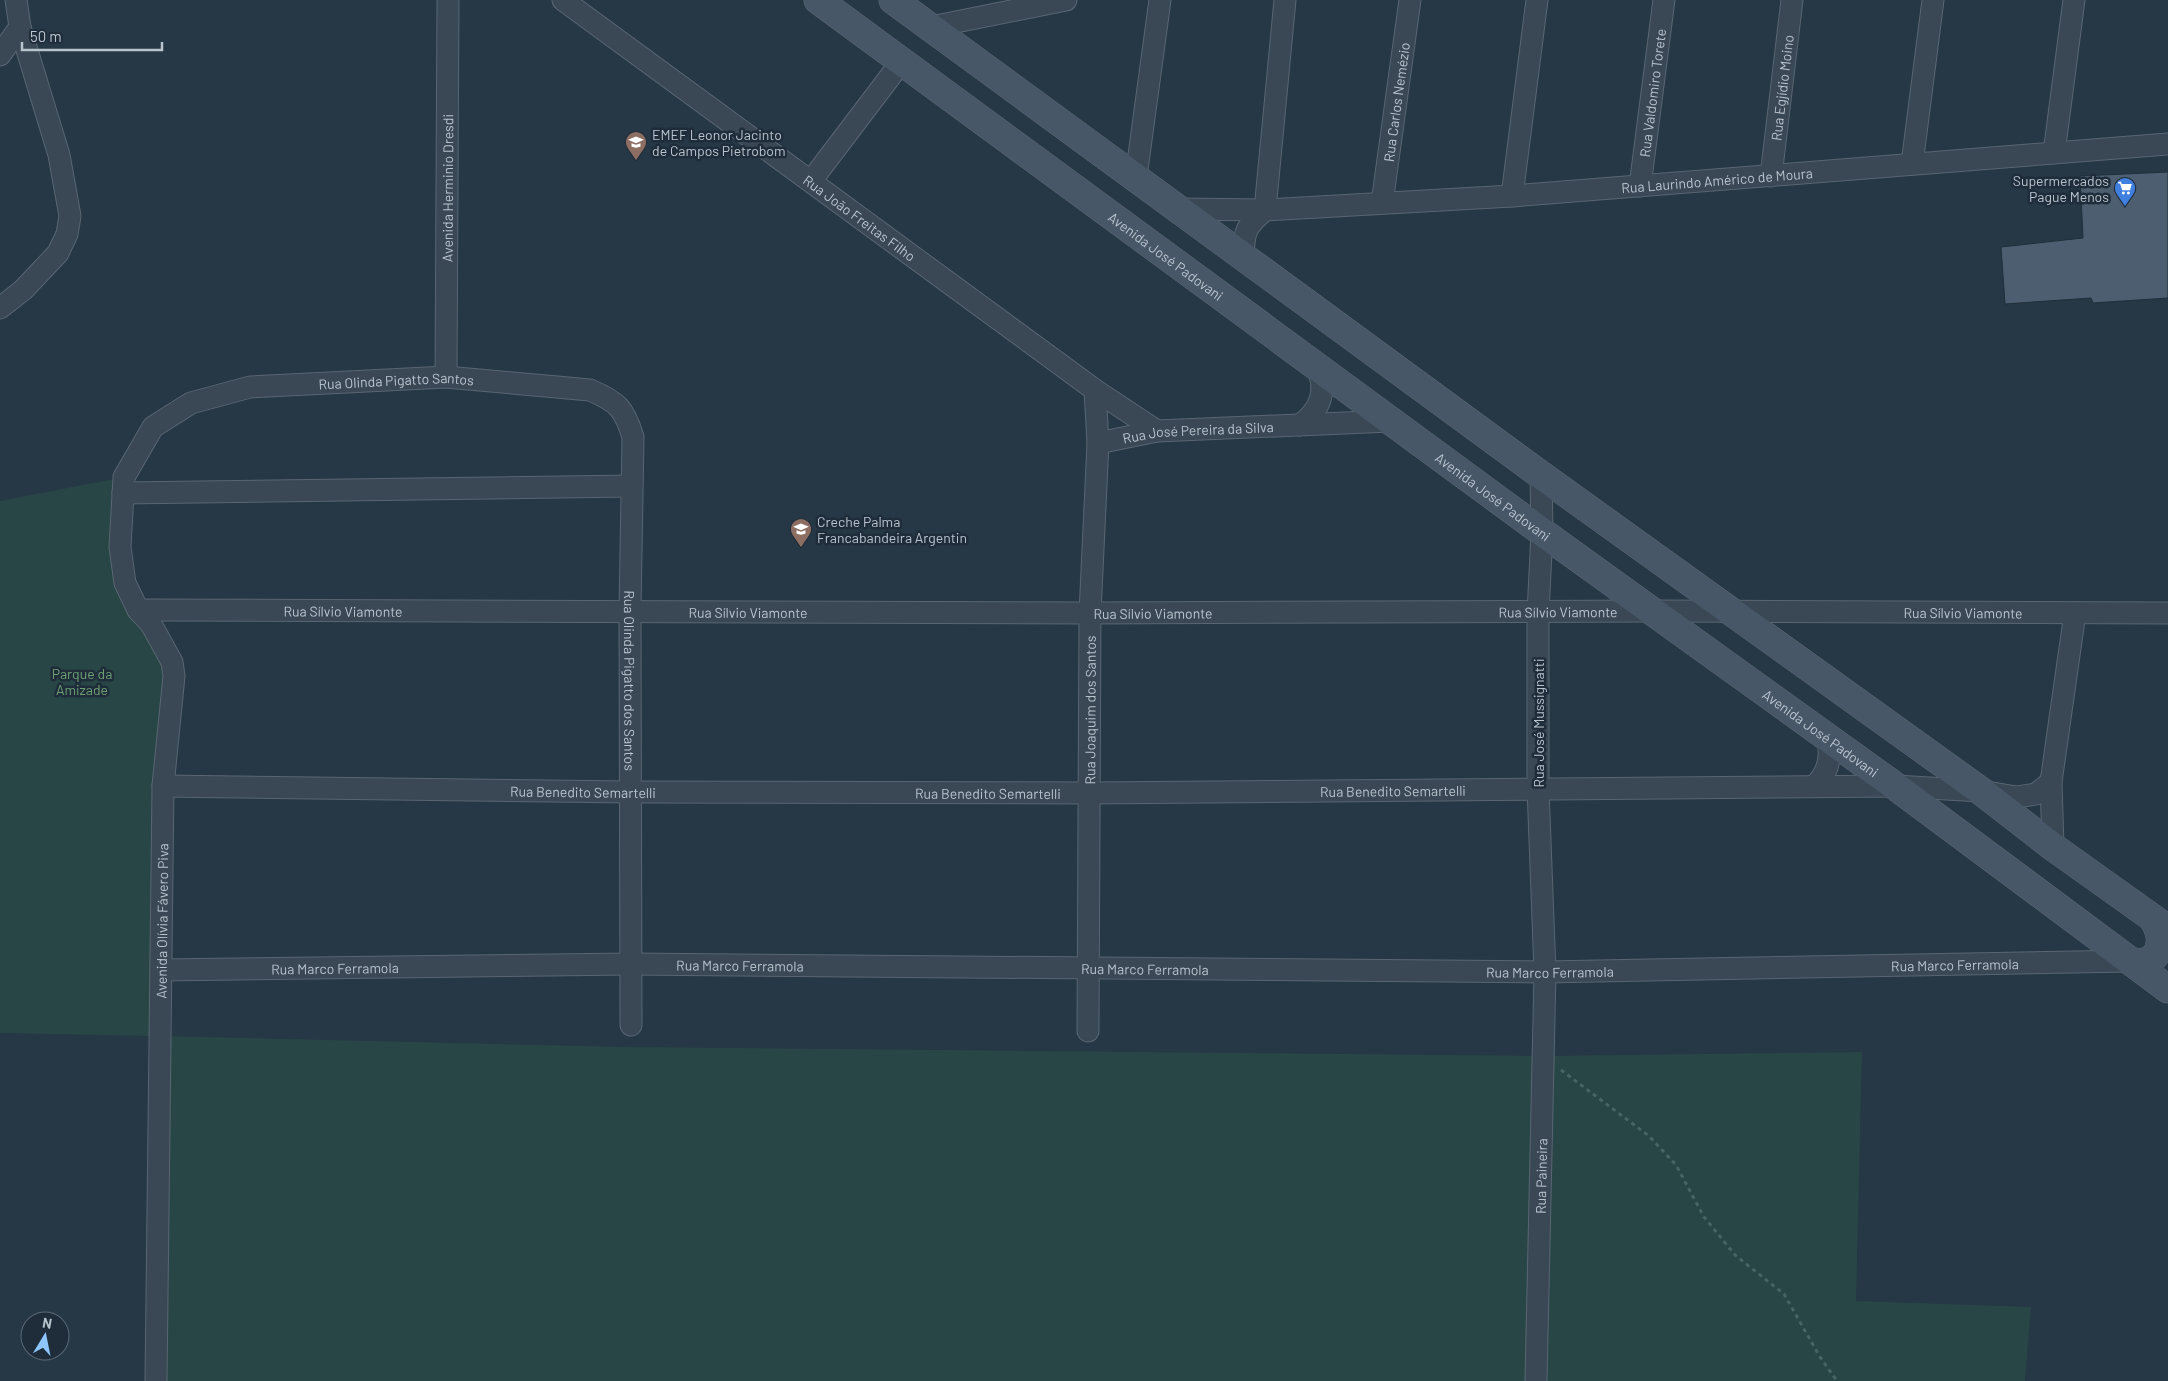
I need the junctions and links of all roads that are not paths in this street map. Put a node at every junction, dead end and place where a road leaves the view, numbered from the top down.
1 (16, 0) edge
2 (448, 0) edge
3 (563, 0) edge
4 (818, 0) edge
5 (893, 0) edge
6 (1066, 0) edge
7 (1160, 0) edge
8 (1285, 0) edge
9 (1410, 0) edge
10 (1537, 0) edge
11 (1664, 0) edge
12 (1792, 0) edge
13 (1933, 0) edge
14 (2074, 0) edge
15 (20, 27) junction
16 (931, 27) junction
17 (0, 55) edge
18 (902, 61) junction
19 (2168, 144) edge
20 (2054, 153) junction
21 (1912, 164) junction
22 (1771, 176) junction
23 (1136, 177) junction
24 (811, 181) junction
25 (1640, 186) junction
26 (1512, 196) junction
27 (1382, 203) junction
28 (1180, 209) junction
29 (1265, 210) junction
30 (1243, 256) junction
31 (0, 308) edge
32 (1316, 366) junction
33 (446, 377) junction
34 (1095, 390) junction
35 (1390, 421) junction
36 (1300, 425) junction
37 (1157, 431) junction
38 (1098, 443) junction
39 (1541, 475) junction
40 (124, 485) junction
41 (631, 486) junction
42 (1542, 532) junction
43 (138, 610) junction
44 (630, 610) junction
45 (1654, 611) junction
46 (1538, 612) junction
47 (2075, 612) junction
48 (1090, 613) junction
49 (1735, 613) junction
50 (2168, 613) edge
51 (1827, 737) junction
52 (2050, 782) junction
53 (163, 786) junction
54 (1814, 786) junction
55 (1894, 786) junction
56 (1538, 788) junction
57 (1981, 791) junction
58 (631, 792) junction
59 (1089, 792) junction
60 (2054, 846) junction
61 (2160, 924) edge
62 (2130, 961) junction
63 (631, 964) junction
64 (1088, 968) junction
65 (161, 970) junction
66 (1545, 972) junction
67 (2168, 989) edge
68 (631, 1025) dead end
69 (1088, 1031) dead end
70 (156, 1381) edge
71 (1536, 1381) edge

1 - 15 street
2 - 33 street, Avenida Herminio Dresdi
3 - 24 street, Rua João Freitas Filho
4 - 18 street, Avenida José Padovani
5 - 16 street
6 - 16 street
7 - 23 street
8 - 29 street
9 - 27 street, Rua Carlos Nemézio
10 - 26 street
11 - 25 street, Rua Valdomiro Torete
12 - 22 street, Rua Egjídio Moino
13 - 21 street
14 - 20 street
15 - 17 street
15 - 31 street
16 - 23 street
18 - 24 street
18 - 32 street, Avenida José Padovani
19 - 20 street, Rua Laurindo Américo de Moura
20 - 21 street, Rua Laurindo Américo de Moura
21 - 22 street, Rua Laurindo Américo de Moura
22 - 25 street, Rua Laurindo Américo de Moura
23 - 28 street
24 - 34 street, Rua João Freitas Filho
25 - 26 street, Rua Laurindo Américo de Moura
26 - 27 street, Rua Laurindo Américo de Moura
27 - 29 street, Rua Laurindo Américo de Moura
28 - 29 street, Rua Laurindo Américo de Moura
28 - 30 street
29 - 30 street
30 - 39 street
32 - 35 street, Avenida José Padovani
32 - 36 street
33 - 40 street, Rua Olinda Pigatto Santos
33 - 41 street, Rua Olinda Pigatto Santos
34 - 37 street, Rua João Freitas Filho
34 - 38 street, Rua Joaquim dos Santos
35 - 36 street, Rua José Pereira da Silva
35 - 42 street, Avenida José Padovani
36 - 37 street, Rua José Pereira da Silva
37 - 38 street, Rua José Pereira da Silva
38 - 48 street, Rua Joaquim dos Santos
39 - 42 street, Rua José Mussignatti
39 - 49 street
40 - 41 street
40 - 43 street, Avenida Olívia Fávero Piva
41 - 44 street, Rua Olinda Pigatto dos Santos
42 - 45 street, Avenida José Padovani
42 - 46 street, Rua José Mussignatti
43 - 44 street, Rua Sílvio Viamonte
43 - 53 street, Avenida Olívia Fávero Piva
44 - 48 street, Rua Sílvio Viamonte
44 - 58 street, Rua Olinda Pigatto dos Santos
45 - 46 street, Rua Sílvio Viamonte
45 - 49 street, Rua Sílvio Viamonte
45 - 51 street, Avenida José Padovani
46 - 48 street, Rua Sílvio Viamonte
46 - 56 street, Rua José Mussignatti
47 - 49 street, Rua Sílvio Viamonte
47 - 50 street, Rua Sílvio Viamonte
47 - 52 street
48 - 59 street, Rua Joaquim dos Santos
49 - 57 street
51 - 54 street
51 - 55 street, Avenida José Padovani
52 - 57 street, Rua Benedito Semartelli
52 - 60 street
53 - 58 street, Rua Benedito Semartelli
53 - 65 street, Avenida Olívia Fávero Piva
54 - 55 street, Rua Benedito Semartelli
54 - 56 street, Rua Benedito Semartelli
55 - 57 street, Rua Benedito Semartelli
55 - 62 street, Avenida José Padovani
56 - 59 street, Rua Benedito Semartelli
56 - 66 street, Rua José Mussignatti
57 - 60 street
58 - 59 street, Rua Benedito Semartelli
58 - 63 street, Rua Olinda Pigatto dos Santos
59 - 64 street, Rua Joaquim dos Santos
60 - 61 street
61 - 62 street
62 - 66 street, Rua Marco Ferramola
62 - 67 street, Avenida José Padovani
63 - 64 street, Rua Marco Ferramola
63 - 65 street, Rua Marco Ferramola
63 - 68 street, Rua Olinda Pigatto dos Santos
64 - 66 street, Rua Marco Ferramola
64 - 69 street, Rua Joaquim dos Santos
65 - 70 street, Avenida Olívia Fávero Piva
66 - 71 street, Rua Paineira

